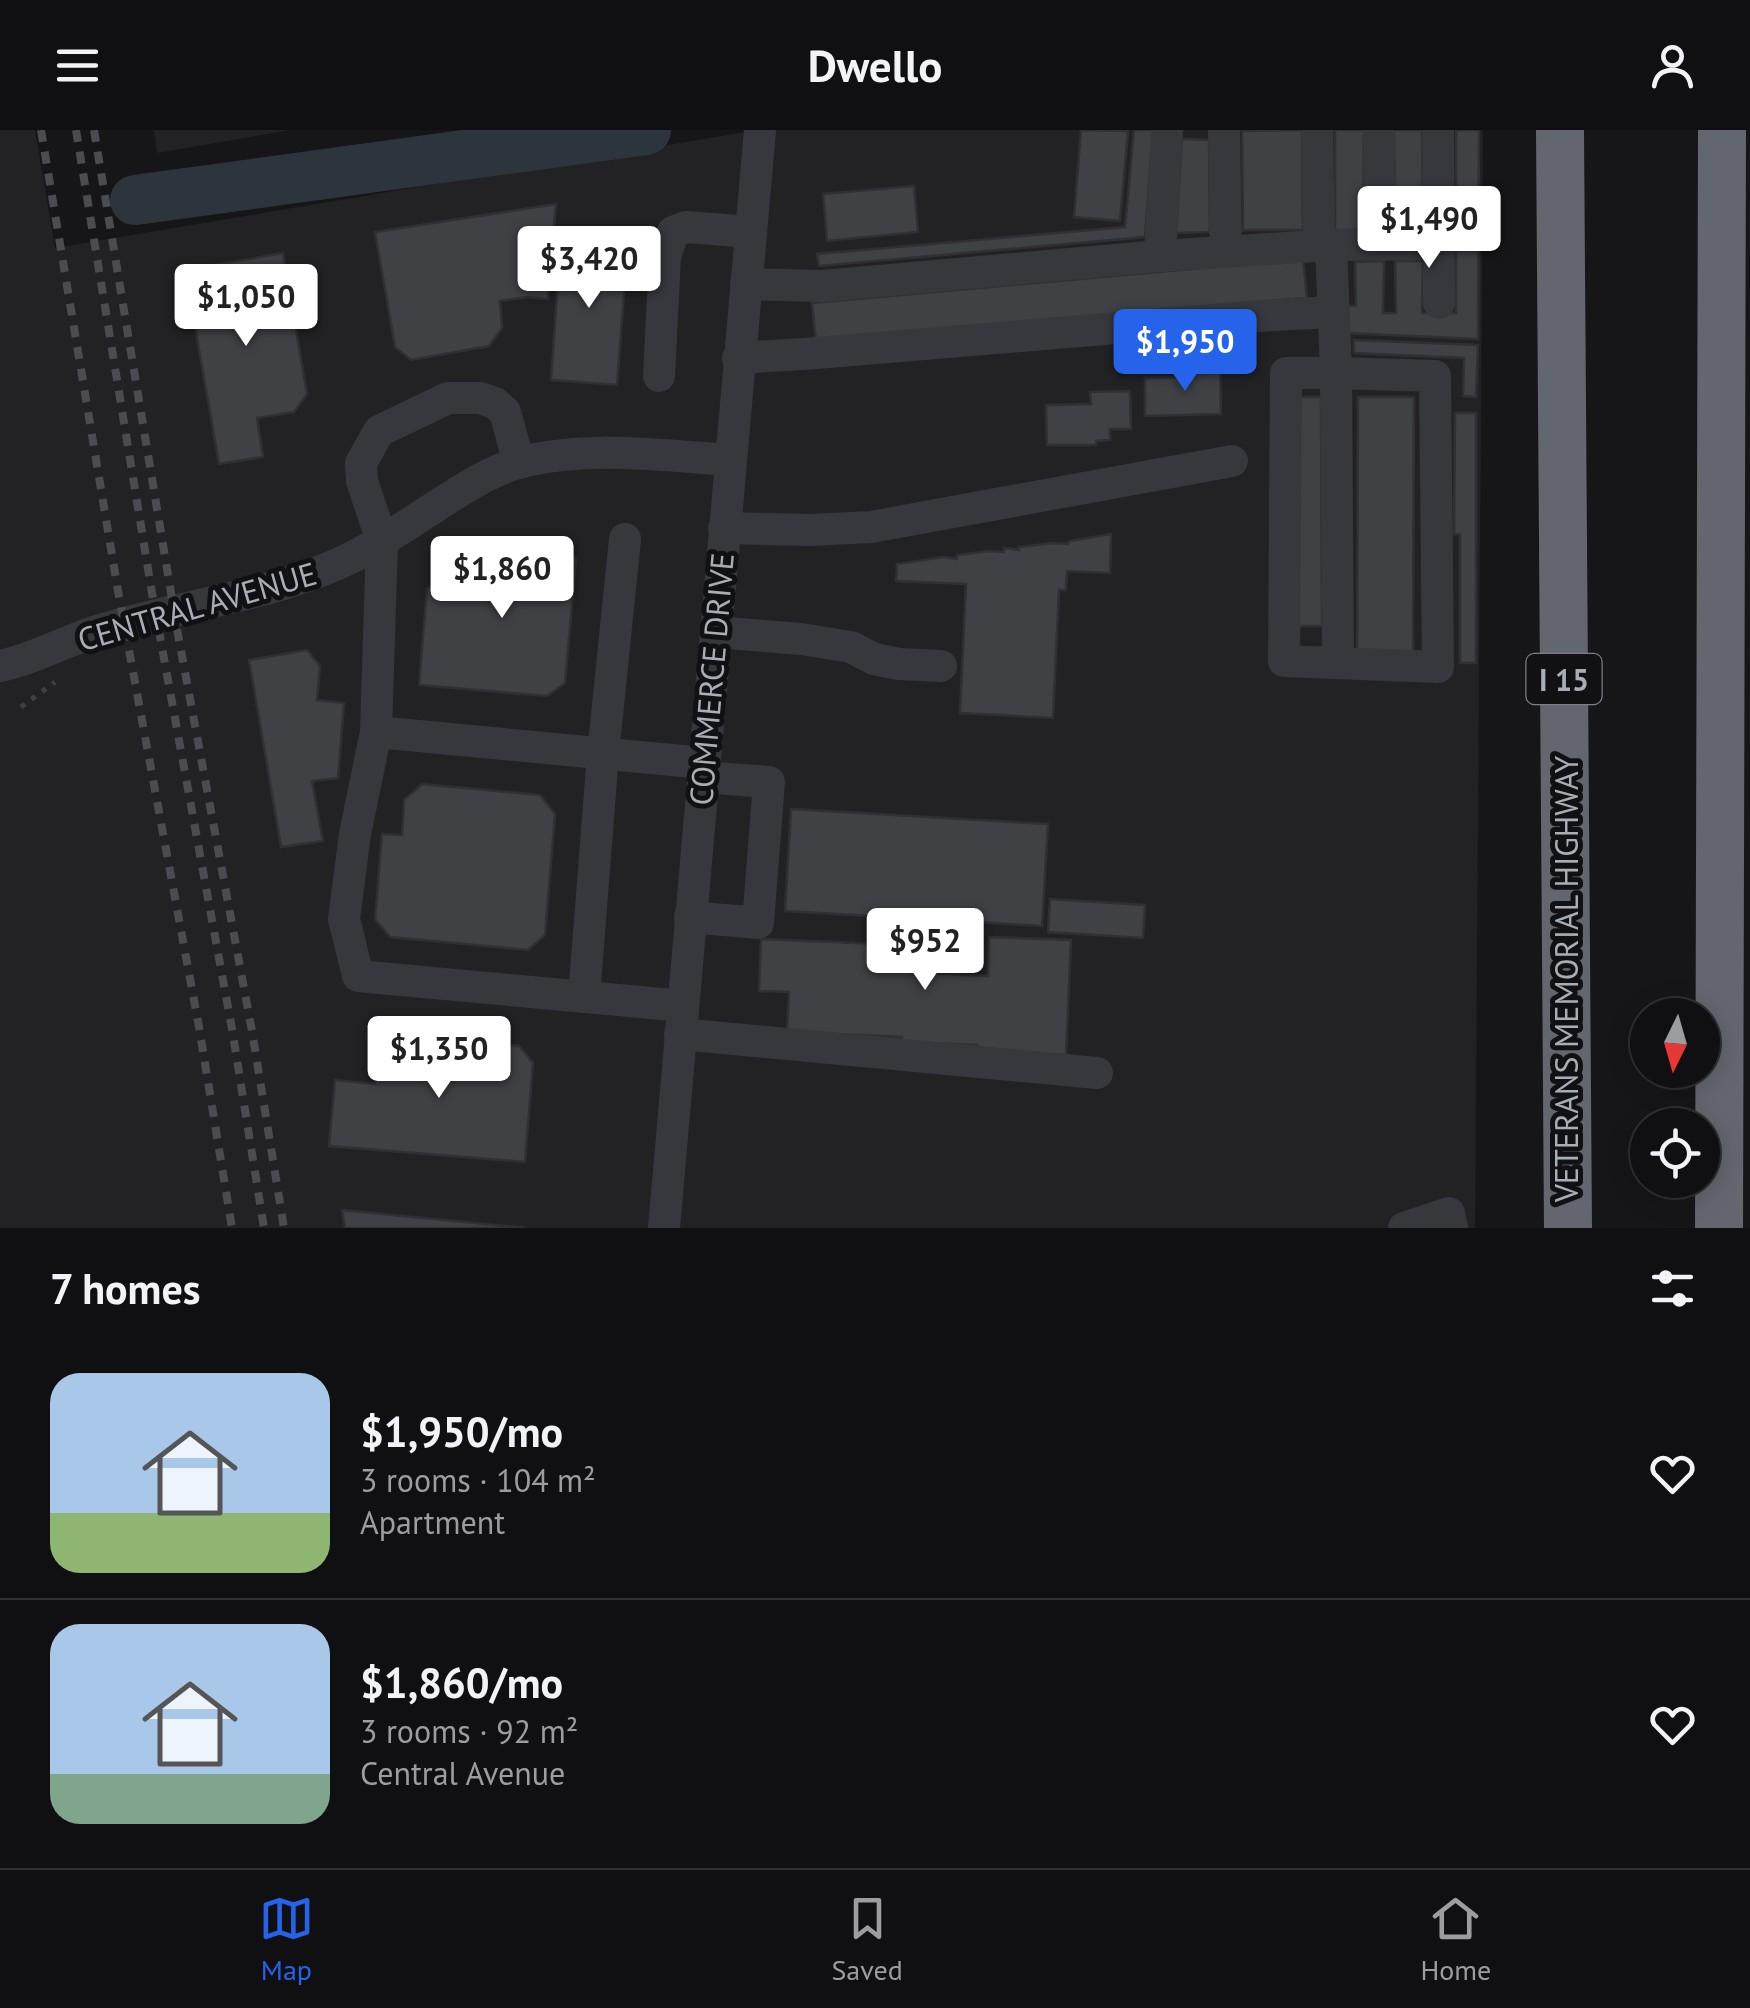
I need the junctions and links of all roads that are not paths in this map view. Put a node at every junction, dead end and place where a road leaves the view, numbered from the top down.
1 (760, 130) edge
2 (1167, 130) edge
3 (1224, 130) edge
4 (1317, 130) edge
5 (1379, 130) edge
6 (1438, 130) edge
7 (1560, 130) edge
8 (1722, 130) edge
9 (750, 232) junction
10 (1380, 244) junction
11 (1439, 244) junction
12 (1325, 246) junction
13 (1226, 252) junction
14 (1160, 256) junction
15 (746, 284) junction
16 (1439, 303) dead end
17 (1334, 312) junction
18 (738, 358) junction
19 (1336, 373) junction
20 (658, 376) dead end
21 (729, 460) junction
22 (1232, 462) dead end
23 (519, 463) junction
24 (724, 528) junction
25 (625, 538) dead end
26 (382, 541) junction
27 (715, 632) junction
28 (1338, 663) junction
29 (0, 666) edge
30 (941, 666) dead end
31 (376, 732) junction
32 (602, 754) junction
33 (703, 770) junction
34 (690, 918) junction
35 (584, 997) junction
36 (681, 1020) junction
37 (1097, 1073) dead end
38 (664, 1228) edge
39 (1404, 1228) edge
40 (1452, 1228) edge
41 (1568, 1228) edge
42 (1720, 1228) edge

1 - 9 street, COMMERCE DRIVE
2 - 14 street
3 - 13 street
4 - 12 street
5 - 10 street
6 - 11 street
7 - 41 highway, VETERANS MEMORIAL HIGHWAY / I 15
8 - 42 highway
9 - 15 street, COMMERCE DRIVE
9 - 20 street
10 - 11 street
10 - 12 street
11 - 16 street
12 - 13 street
12 - 17 street
13 - 14 street
14 - 15 street
15 - 18 street, COMMERCE DRIVE
17 - 18 street
17 - 19 street
18 - 21 street, COMMERCE DRIVE
19 - 28 street
19 - 28 street
19 - 28 street
21 - 23 street, CENTRAL AVENUE
21 - 24 street, COMMERCE DRIVE
22 - 24 street
23 - 26 street, CENTRAL AVENUE
23 - 26 street
24 - 27 street, COMMERCE DRIVE
25 - 32 street
26 - 29 street, CENTRAL AVENUE
26 - 31 street
27 - 30 street
27 - 33 street, COMMERCE DRIVE
31 - 32 street
31 - 35 street
32 - 33 street
32 - 35 street
33 - 34 street, COMMERCE DRIVE
33 - 34 street
34 - 36 street, COMMERCE DRIVE
35 - 36 street
36 - 37 street
36 - 38 street, COMMERCE DRIVE
39 - 40 street

